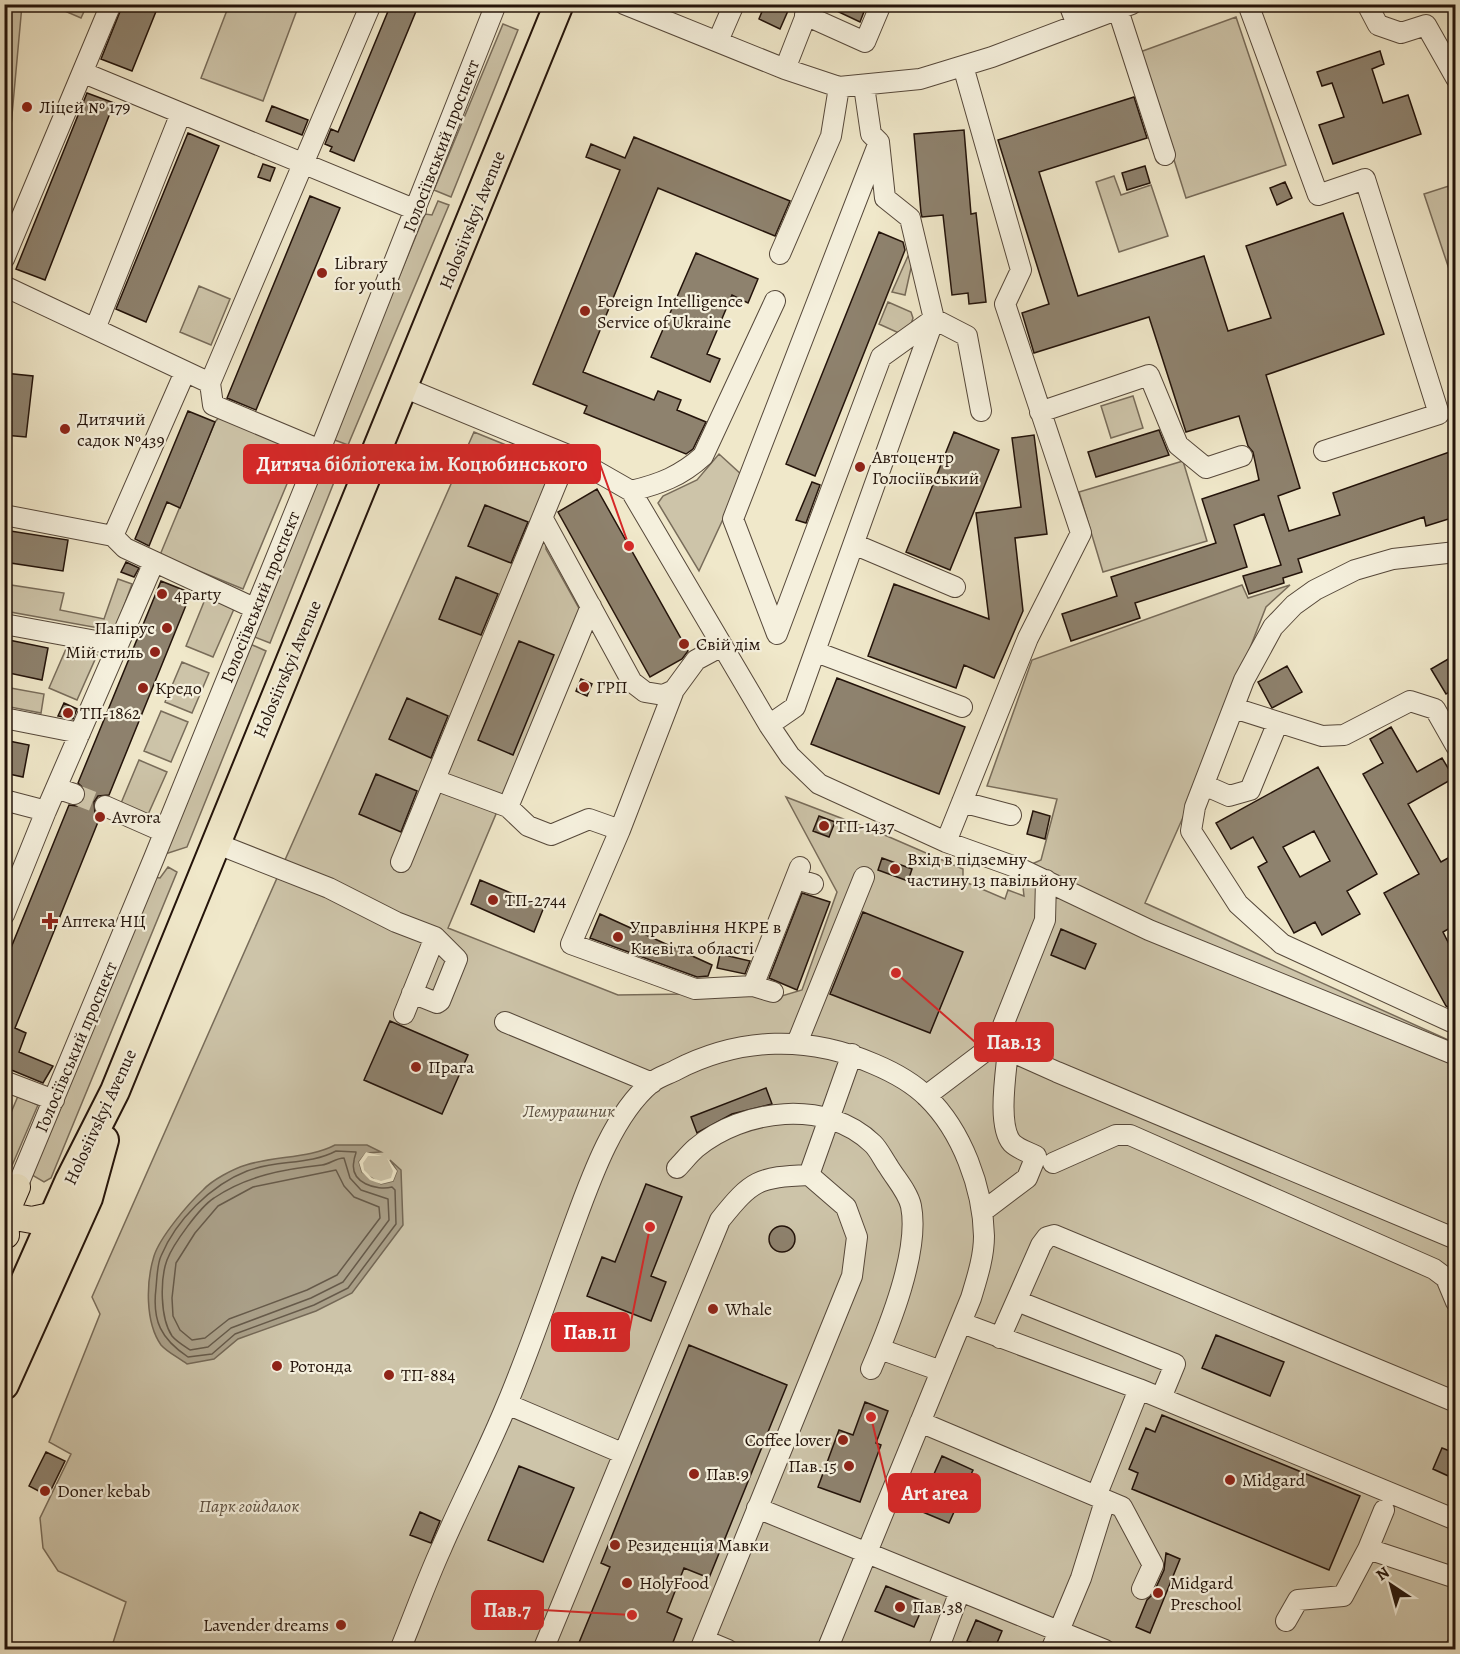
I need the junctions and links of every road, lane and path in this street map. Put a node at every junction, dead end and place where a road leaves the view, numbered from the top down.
1 (111, 4) edge
2 (371, 4) edge
3 (496, 4) edge
4 (560, 4) edge
5 (624, 4) edge
6 (734, 4) edge
7 (881, 4) edge
8 (1069, 4) edge
9 (1248, 4) edge
10 (1367, 4) edge
11 (1125, 7) edge
12 (808, 10) edge
13 (1077, 25) junction
14 (718, 41) junction
15 (963, 66) junction
16 (785, 69) junction
17 (84, 73) junction
18 (1455, 78) edge
19 (864, 86) junction
20 (839, 87) junction
21 (181, 114) junction
22 (879, 142) junction
23 (1165, 155) dead end
24 (304, 164) junction
25 (416, 210) junction
26 (780, 254) dead end
27 (4, 260) edge
28 (4, 286) edge
29 (775, 301) dead end
30 (934, 319) junction
31 (95, 329) junction
32 (185, 372) junction
33 (210, 383) junction
34 (403, 387) junction
35 (981, 411) dead end
36 (1040, 412) junction
37 (320, 450) junction
38 (1324, 451) dead end
39 (567, 455) junction
40 (1242, 456) dead end
41 (631, 491) junction
42 (4, 515) edge
43 (543, 519) junction
44 (113, 536) junction
45 (856, 545) junction
46 (1455, 552) edge
47 (154, 562) junction
48 (956, 587) dead end
49 (591, 606) junction
50 (254, 608) junction
51 (4, 624) edge
52 (118, 645) junction
53 (722, 646) junction
54 (816, 652) junction
55 (674, 690) junction
56 (962, 707) dead end
57 (1234, 708) junction
58 (4, 718) edge
59 (1278, 722) junction
60 (769, 725) junction
61 (80, 733) junction
62 (1455, 746) edge
63 (435, 780) junction
64 (1204, 785) junction
65 (4, 800) edge
66 (963, 802) junction
67 (105, 806) tunnel mouth
68 (508, 807) junction
69 (46, 811) junction
70 (1011, 815) dead end
71 (620, 830) junction
72 (164, 832) junction
73 (946, 842) junction
74 (215, 843) junction
75 (401, 862) dead end
76 (803, 877) dead end
77 (864, 878) dead end
78 (1046, 880) junction
79 (4, 915) edge
80 (435, 937) junction
81 (753, 986) junction
82 (773, 992) dead end
83 (412, 993) junction
84 (404, 1014) dead end
85 (505, 1022) dead end
86 (1455, 1024) edge
87 (797, 1043) junction
88 (1002, 1046) junction
89 (852, 1054) junction
90 (1455, 1055) edge
91 (4, 1081) edge
92 (651, 1083) junction
93 (115, 1091) junction
94 (926, 1096) junction
95 (54, 1100) junction
96 (829, 1118) junction
97 (1053, 1163) dead end
98 (677, 1168) dead end
99 (809, 1175) junction
100 (11, 1194) edge
101 (982, 1212) junction
102 (55, 1215) junction
103 (5, 1225) edge
104 (1455, 1239) edge
105 (30, 1272) junction
106 (1017, 1301) junction
107 (1455, 1302) edge
108 (962, 1323) junction
109 (4, 1329) edge
110 (1000, 1338) junction
111 (880, 1349) junction
112 (871, 1369) dead end
113 (941, 1371) junction
114 (4, 1385) edge
115 (1139, 1389) junction
116 (1161, 1398) junction
117 (1455, 1402) edge
118 (507, 1404) junction
119 (920, 1422) junction
120 (622, 1453) junction
121 (1101, 1497) junction
122 (757, 1508) junction
123 (1384, 1510) dead end
124 (1455, 1520) edge
125 (1368, 1549) junction
126 (867, 1554) junction
127 (1455, 1578) edge
128 (1142, 1589) dead end
129 (960, 1591) junction
130 (1286, 1621) dead end
131 (1058, 1631) junction
132 (702, 1645) edge
133 (400, 1650) edge
134 (543, 1650) edge
135 (728, 1650) edge
136 (827, 1650) edge
137 (938, 1650) edge
138 (1051, 1650) edge
139 (1105, 1650) edge

1 - 17 street
2 - 24 street
3 - 25 street, Голосіївський проспект
4 - 34 highway, Holosiivskyi Avenue
5 - 14 street
6 - 14 street
7 - 12 street
8 - 13 street
9 - 38 street
10 - 18 street
11 - 13 street
11 - 23 street
12 - 16 street
13 - 15 street
14 - 16 street
15 - 19 street
15 - 36 street
16 - 20 street
17 - 21 street
17 - 27 street
19 - 20 street
19 - 22 street
20 - 26 street
21 - 24 street
21 - 31 street
22 - 30 street
22 - 30 street
24 - 25 street
24 - 33 street
25 - 37 street, Голосіївський проспект
28 - 31 street
29 - 41 street
30 - 35 street
30 - 45 street
31 - 32 street
32 - 33 street
32 - 44 street
33 - 37 street
34 - 39 street
34 - 74 highway, Holosiivskyi Avenue
36 - 40 street
36 - 66 street
37 - 50 street, Голосіївський проспект
39 - 41 street
39 - 43 street
41 - 53 street
42 - 44 street
43 - 49 street
43 - 63 street
44 - 47 street
45 - 48 street
45 - 54 street
46 - 57 street
47 - 50 street
47 - 52 street
49 - 55 street
49 - 68 street
50 - 72 street, Голосіївський проспект
51 - 52 street
52 - 61 street
53 - 55 street
53 - 60 street
54 - 56 street
54 - 60 street
55 - 71 street
57 - 59 street
57 - 64 street
58 - 61 street
59 - 62 street
59 - 64 street
60 - 73 street
61 - 69 street
63 - 68 street
63 - 75 street
64 - 86 street
65 - 69 street
66 - 70 street
66 - 73 street
67 - 72 street
68 - 71 street
69 - 79 street
71 - 81 street
72 - 95 street, Голосіївський проспект
73 - 78 street
74 - 80 street
74 - 93 highway, Holosiivskyi Avenue
76 - 81 street
77 - 87 street
78 - 88 street
78 - 90 street
80 - 83 street
80 - 83 street
81 - 82 street
83 - 84 street
85 - 92 street
87 - 89 street
87 - 92 street
88 - 94 street
88 - 101 street
88 - 104 street
89 - 94 street
89 - 96 street
91 - 95 street
92 - 118 street
93 - 102 highway, Holosiivskyi Avenue
93 - 114 highway
94 - 101 street
95 - 100 street, Голосіївський проспект
96 - 98 street
96 - 99 street
96 - 111 street
97 - 107 street
99 - 120 street
99 - 122 street
100 - 103 main road
101 - 108 street
102 - 103 main road
102 - 105 highway, Holosiivskyi Avenue
103 - 105 main road
105 - 109 highway, Holosiivskyi Avenue
106 - 110 street
106 - 116 street
106 - 117 street
108 - 110 street
108 - 113 street
110 - 115 street
111 - 112 street
111 - 113 street
113 - 119 street
115 - 116 street
115 - 121 street
116 - 124 street
118 - 120 street
118 - 133 street
119 - 121 street
119 - 126 street
120 - 134 street
121 - 128 street
121 - 131 street
122 - 126 street
122 - 132 street
123 - 125 street
125 - 127 street
125 - 130 street
126 - 129 street
126 - 136 street
129 - 131 street
129 - 137 street
131 - 138 street
131 - 139 street
132 - 135 street

